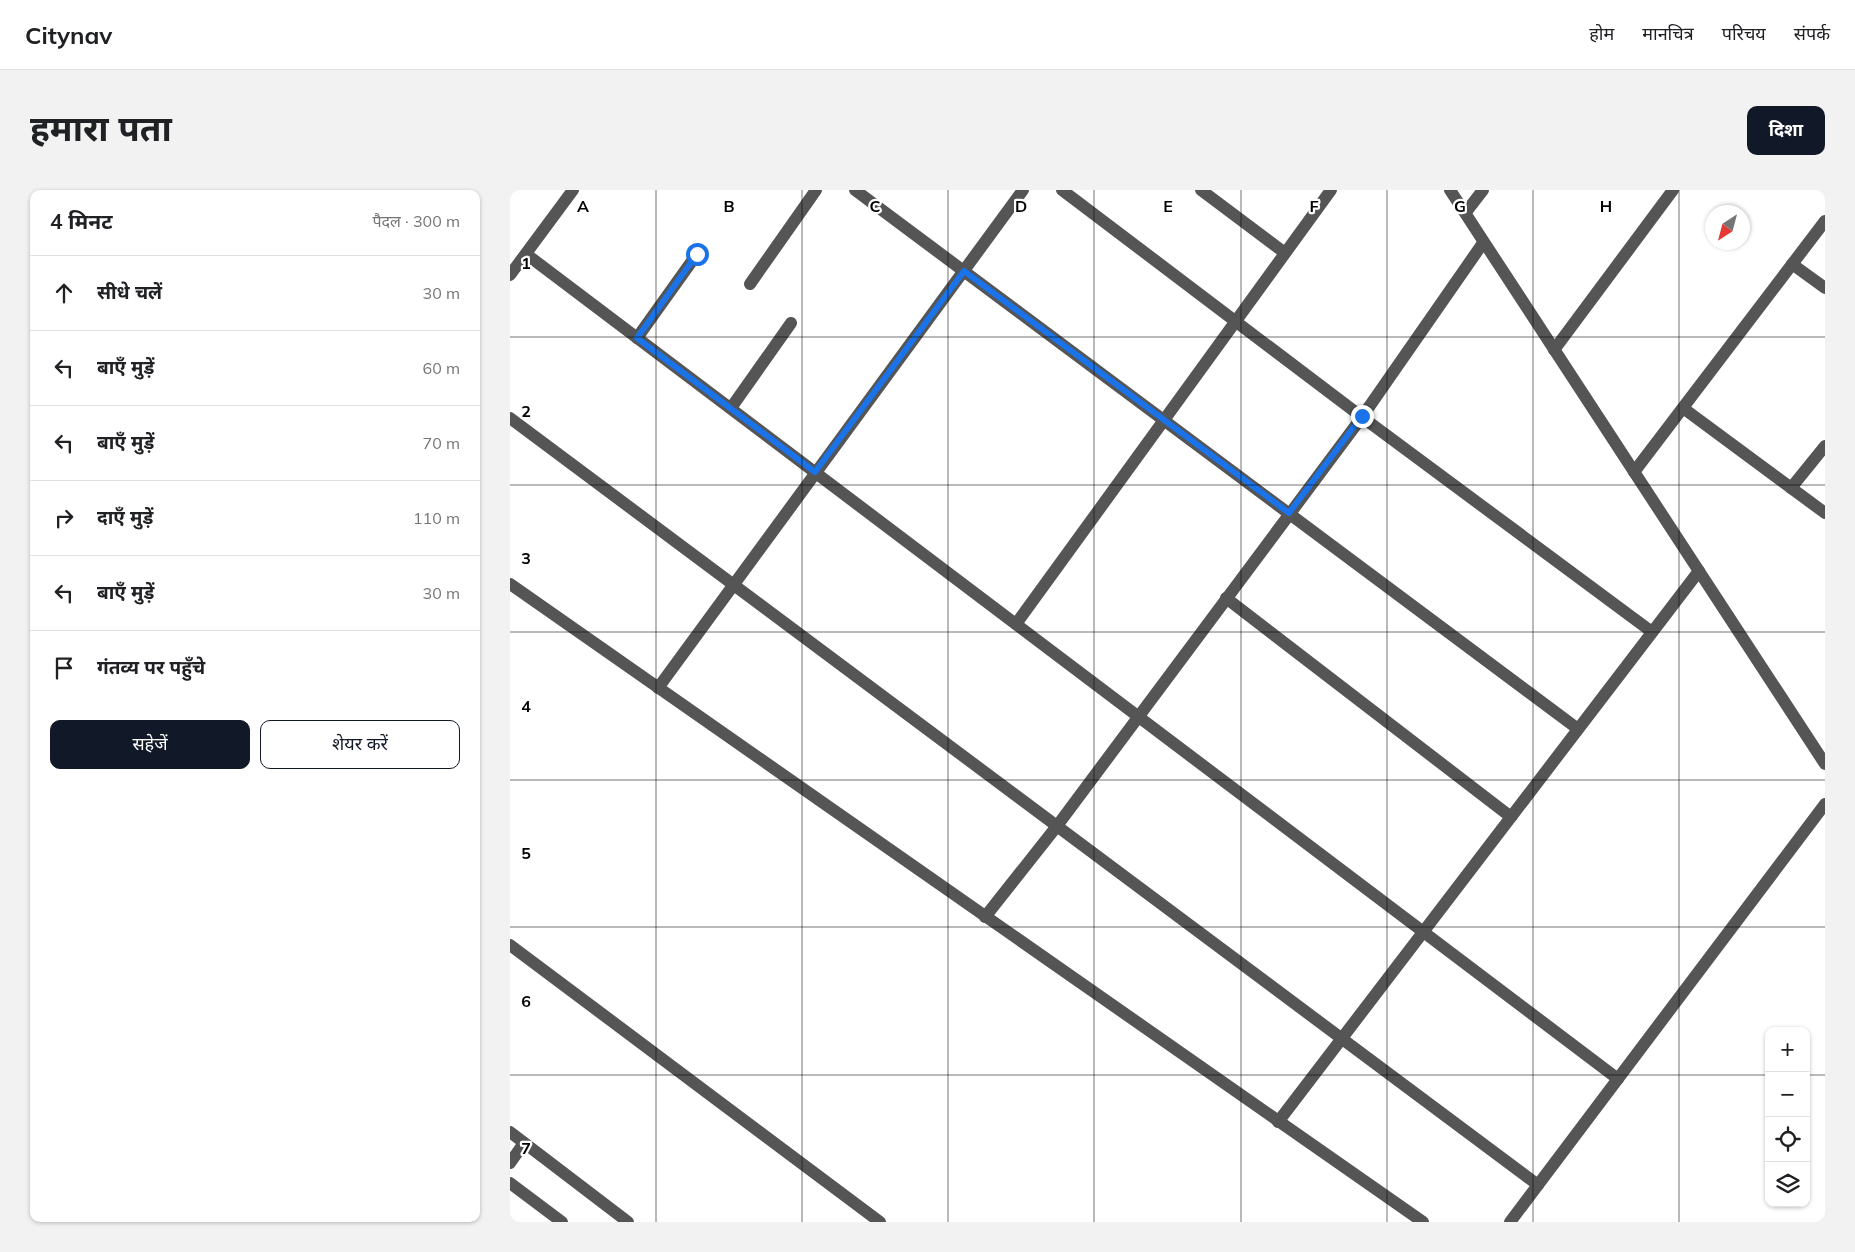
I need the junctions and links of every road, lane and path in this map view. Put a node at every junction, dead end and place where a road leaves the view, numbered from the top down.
1 (573, 190) edge
2 (816, 190) edge
3 (855, 190) edge
4 (1024, 190) edge
5 (1062, 190) edge
6 (1201, 190) edge
7 (1331, 190) edge
8 (1450, 190) edge
9 (1482, 190) edge
10 (1674, 190) edge
11 (1466, 212) junction
12 (1825, 221) edge
13 (1483, 243) junction
14 (1285, 253) junction
15 (526, 254) junction
16 (697, 254) dead end
17 (1792, 264) junction
18 (964, 271) junction
19 (510, 275) edge
20 (750, 284) dead end
21 (1825, 288) edge
22 (1235, 321) junction
23 (791, 323) dead end
24 (637, 338) junction
25 (1554, 350) junction
26 (731, 408) junction
27 (1683, 408) junction
28 (1362, 416) junction
29 (510, 418) edge
30 (1163, 420) junction
31 (1825, 446) edge
32 (815, 472) junction
33 (1634, 472) junction
34 (1791, 488) junction
35 (1289, 513) junction
36 (1825, 513) edge
37 (1699, 571) junction
38 (510, 584) edge
39 (733, 584) junction
40 (1226, 598) junction
41 (1016, 624) junction
42 (1652, 632) junction
43 (658, 688) junction
44 (1138, 717) junction
45 (1578, 729) junction
46 (1825, 764) edge
47 (1825, 804) edge
48 (1511, 817) junction
49 (1057, 826) junction
50 (986, 917) junction
51 (1423, 932) junction
52 (510, 945) edge
53 (1342, 1038) junction
54 (1618, 1079) junction
55 (1278, 1122) junction
56 (510, 1132) edge
57 (524, 1143) junction
58 (510, 1163) edge
59 (510, 1183) edge
60 (1538, 1185) junction
61 (562, 1222) edge
62 (628, 1222) edge
63 (880, 1222) edge
64 (1423, 1222) edge
65 (1510, 1222) edge

1 - 15 street
2 - 20 street
3 - 18 street
4 - 18 street
5 - 22 street
6 - 14 street
7 - 14 street
8 - 11 street
9 - 11 street
10 - 25 street
11 - 13 street
12 - 17 street
13 - 25 street
13 - 28 street
14 - 22 street
15 - 19 street
15 - 24 street
16 - 24 street
17 - 21 street
17 - 27 street
18 - 30 street
18 - 32 street
22 - 28 street
22 - 30 street
23 - 26 street
24 - 26 street
25 - 33 street
26 - 32 street
27 - 33 street
27 - 34 street
28 - 35 street
28 - 42 street
29 - 39 street
30 - 35 street
30 - 41 street
31 - 34 street
32 - 39 street
32 - 41 street
33 - 37 street
34 - 36 street
35 - 40 street
35 - 45 street
37 - 42 street
37 - 46 street
38 - 43 street
39 - 43 street
39 - 49 street
40 - 44 street
40 - 48 street
41 - 44 street
42 - 45 street
43 - 50 street
44 - 49 street
44 - 51 street
45 - 48 street
47 - 54 street
48 - 51 street
49 - 50 street
49 - 53 street
50 - 55 street
51 - 53 street
51 - 54 street
52 - 63 street
53 - 55 street
53 - 60 street
54 - 60 street
55 - 64 street
56 - 57 street
57 - 58 street
57 - 62 street
59 - 61 street
60 - 65 street

